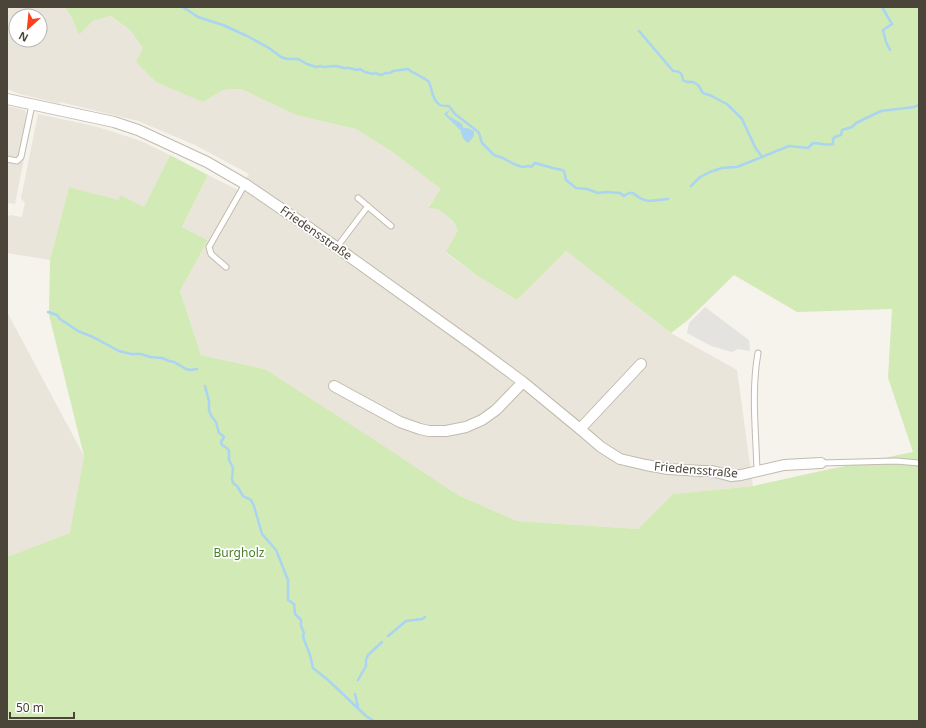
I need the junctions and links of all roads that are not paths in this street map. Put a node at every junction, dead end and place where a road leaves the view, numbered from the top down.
1 (7, 99) edge
2 (32, 105) junction
3 (7, 159) edge
4 (245, 184) junction
5 (358, 198) dead end
6 (368, 206) junction
7 (391, 226) dead end
8 (337, 247) junction
9 (226, 268) dead end
10 (758, 353) dead end
11 (641, 364) dead end
12 (523, 382) junction
13 (334, 386) dead end
14 (580, 429) junction
15 (821, 463) joint
16 (919, 463) edge
17 (757, 471) junction

1 - 2 street, Friedensstraße
2 - 3 lane
2 - 4 street, Friedensstraße
4 - 8 street, Friedensstraße
4 - 9 lane
5 - 6 lane
6 - 7 lane
6 - 8 lane
8 - 12 street, Friedensstraße
10 - 17 lane
11 - 14 street
12 - 13 street
12 - 14 street, Friedensstraße
14 - 17 street, Friedensstraße
15 - 16 lane
15 - 17 street, Friedensstraße

